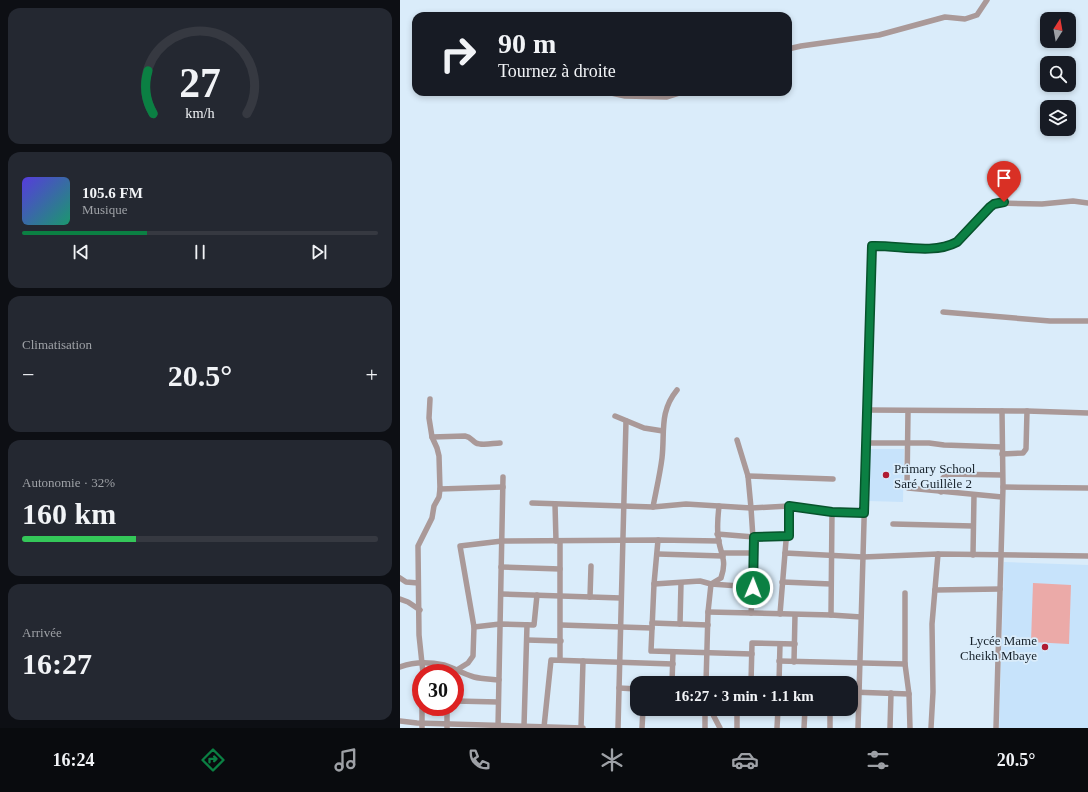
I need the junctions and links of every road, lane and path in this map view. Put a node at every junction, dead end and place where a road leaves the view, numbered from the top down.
1 (987, 0) edge
2 (792, 48) edge
3 (625, 96) edge
4 (670, 96) edge
5 (1088, 203) edge
6 (943, 312) dead end
7 (1088, 321) edge
8 (677, 390) dead end
9 (430, 399) dead end
10 (867, 410) junction
11 (908, 411) junction
12 (1002, 411) junction
13 (1027, 411) junction
14 (1088, 413) edge
15 (615, 416) dead end
16 (626, 421) junction
17 (663, 431) junction
18 (432, 437) junction
19 (737, 440) dead end
20 (500, 443) dead end
21 (866, 443) junction
22 (908, 443) junction
23 (1002, 447) junction
24 (1002, 454) junction
25 (1002, 475) junction
26 (748, 476) junction
27 (503, 477) dead end
28 (833, 479) dead end
29 (503, 487) junction
30 (1002, 487) junction
31 (1088, 488) edge
32 (440, 489) junction
33 (942, 492) junction
34 (974, 495) junction
35 (1002, 497) junction
36 (532, 503) dead end
37 (555, 504) junction
38 (624, 506) junction
39 (719, 506) junction
40 (789, 506) junction
41 (653, 507) junction
42 (751, 508) junction
43 (832, 512) junction
44 (864, 513) junction
45 (893, 524) dead end
46 (973, 526) junction
47 (717, 534) junction
48 (789, 536) junction
49 (754, 537) junction
50 (658, 540) junction
51 (502, 541) junction
52 (558, 541) junction
53 (623, 541) junction
54 (719, 541) junction
55 (754, 553) junction
56 (785, 553) junction
57 (658, 554) junction
58 (938, 554) junction
59 (723, 555) junction
60 (972, 555) junction
61 (1001, 555) junction
62 (831, 556) junction
63 (1088, 556) edge
64 (863, 557) junction
65 (591, 566) dead end
66 (501, 567) junction
67 (560, 569) junction
68 (400, 578) edge
69 (782, 582) junction
70 (418, 583) junction
71 (681, 583) junction
72 (654, 584) junction
73 (711, 584) junction
74 (831, 584) junction
75 (753, 588) junction
76 (1000, 589) junction
77 (935, 590) junction
78 (905, 593) dead end
79 (501, 594) junction
80 (537, 595) junction
81 (560, 596) junction
82 (590, 597) junction
83 (621, 598) junction
84 (400, 599) edge
85 (420, 610) junction
86 (708, 612) junction
87 (751, 613) junction
88 (780, 614) junction
89 (795, 615) junction
90 (831, 615) junction
91 (861, 617) junction
92 (500, 624) junction
93 (680, 624) junction
94 (527, 625) junction
95 (561, 625) junction
96 (708, 625) junction
97 (652, 626) junction
98 (474, 627) junction
99 (621, 627) junction
100 (527, 640) junction
101 (561, 641) junction
102 (780, 644) junction
103 (795, 644) junction
104 (673, 652) junction
105 (707, 653) junction
106 (752, 654) junction
107 (560, 660) junction
108 (583, 661) junction
109 (779, 661) junction
110 (620, 662) junction
111 (794, 662) junction
112 (423, 663) junction
113 (860, 663) junction
114 (430, 664) edge
115 (673, 664) junction
116 (905, 664) junction
117 (464, 666) edge
118 (400, 667) edge
119 (464, 674) edge
120 (672, 676) edge
121 (706, 676) edge
122 (751, 676) edge
123 (779, 676) edge
124 (499, 680) junction
125 (619, 688) junction
126 (630, 689) edge
127 (859, 692) junction
128 (891, 693) junction
129 (909, 694) junction
130 (464, 700) edge
131 (498, 702) junction
132 (643, 716) edge
133 (706, 716) edge
134 (714, 716) edge
135 (737, 716) edge
136 (778, 716) edge
137 (805, 716) edge
138 (830, 716) edge
139 (400, 721) edge
140 (422, 726) edge
141 (447, 726) edge
142 (524, 726) junction
143 (498, 727) edge
144 (544, 727) junction
145 (557, 728) edge
146 (582, 728) edge
147 (618, 728) edge
148 (642, 728) edge
149 (705, 728) edge
150 (720, 728) edge
151 (737, 728) edge
152 (777, 728) edge
153 (804, 728) edge
154 (830, 728) edge
155 (858, 728) edge
156 (890, 728) edge
157 (910, 728) edge
158 (931, 728) edge
159 (996, 728) edge

1 - 2 street
3 - 4 street
5 - 10 street
6 - 7 street
8 - 17 street
9 - 18 street
10 - 11 street
10 - 21 street
11 - 12 street
11 - 22 street
12 - 13 street
12 - 23 street
13 - 14 street
13 - 24 street
15 - 16 street
16 - 17 street
16 - 38 street
17 - 41 street
18 - 20 street
18 - 32 street
19 - 26 street
21 - 22 street
21 - 44 street
22 - 23 street
22 - 33 street
23 - 24 street
24 - 25 street
25 - 30 street
25 - 33 street
26 - 28 street
26 - 42 street
27 - 29 street
29 - 32 street
29 - 51 street
30 - 31 street
30 - 35 street
32 - 70 street
33 - 34 street
34 - 35 street
34 - 46 street
35 - 61 street
36 - 37 street
37 - 38 street
37 - 52 street
38 - 41 street
38 - 53 street
39 - 41 street
39 - 42 street
39 - 47 street
40 - 42 street
40 - 43 street
40 - 48 street
42 - 49 street
43 - 44 street
43 - 62 street
44 - 64 street
45 - 46 street
46 - 60 street
47 - 49 street
47 - 54 street
48 - 49 street
48 - 56 street
49 - 55 street
50 - 53 street
50 - 54 street
50 - 57 street
51 - 52 street
51 - 66 street
51 - 98 street
52 - 53 street
52 - 67 street
53 - 83 street
54 - 59 street
55 - 59 street
55 - 75 street
56 - 62 street
56 - 69 street
57 - 59 street
57 - 72 street
58 - 60 street
58 - 64 street
58 - 77 street
59 - 73 street
60 - 61 street
61 - 63 street
61 - 76 street
62 - 64 street
62 - 74 street
64 - 91 street
65 - 82 street
66 - 67 street
66 - 79 street
67 - 81 street
68 - 70 street
69 - 74 street
69 - 88 street
70 - 85 street
71 - 72 street
71 - 73 street
71 - 93 street
72 - 97 street
73 - 75 street
73 - 86 street
74 - 90 street
75 - 87 street
76 - 77 street
76 - 159 street
77 - 158 street
78 - 116 street
79 - 80 street
79 - 92 street
80 - 81 street
80 - 94 street
81 - 82 street
81 - 95 street
82 - 83 street
83 - 99 street
84 - 85 street
85 - 112 street
86 - 87 street
86 - 96 street
87 - 88 street
88 - 89 street
89 - 90 street
89 - 103 street
90 - 91 street
91 - 113 street
92 - 94 street
92 - 98 street
92 - 124 street
93 - 96 street
93 - 97 street
94 - 100 street
95 - 99 street
95 - 101 street
96 - 105 street
97 - 99 street
97 - 104 street
98 - 117 street
99 - 110 street
100 - 101 street
100 - 142 street
101 - 107 street
102 - 103 street
102 - 106 street
102 - 109 street
103 - 111 street
104 - 105 street
104 - 115 street
105 - 106 street
105 - 121 street
106 - 122 street
107 - 108 street
107 - 144 street
108 - 110 street
108 - 146 street
109 - 111 street
109 - 123 street
110 - 115 street
110 - 125 street
111 - 113 street
112 - 114 street
112 - 118 street
113 - 116 street
113 - 127 street
115 - 120 street
116 - 129 street
119 - 124 street
124 - 131 street
125 - 126 street
125 - 147 street
127 - 128 street
127 - 155 street
128 - 129 street
128 - 156 street
129 - 157 street
130 - 131 street
131 - 143 street
132 - 148 street
133 - 149 street
134 - 150 street
135 - 151 street
136 - 152 street
137 - 153 street
138 - 154 street
139 - 140 street
140 - 141 street
141 - 143 street
142 - 143 street
142 - 144 street
144 - 145 street
145 - 146 street

